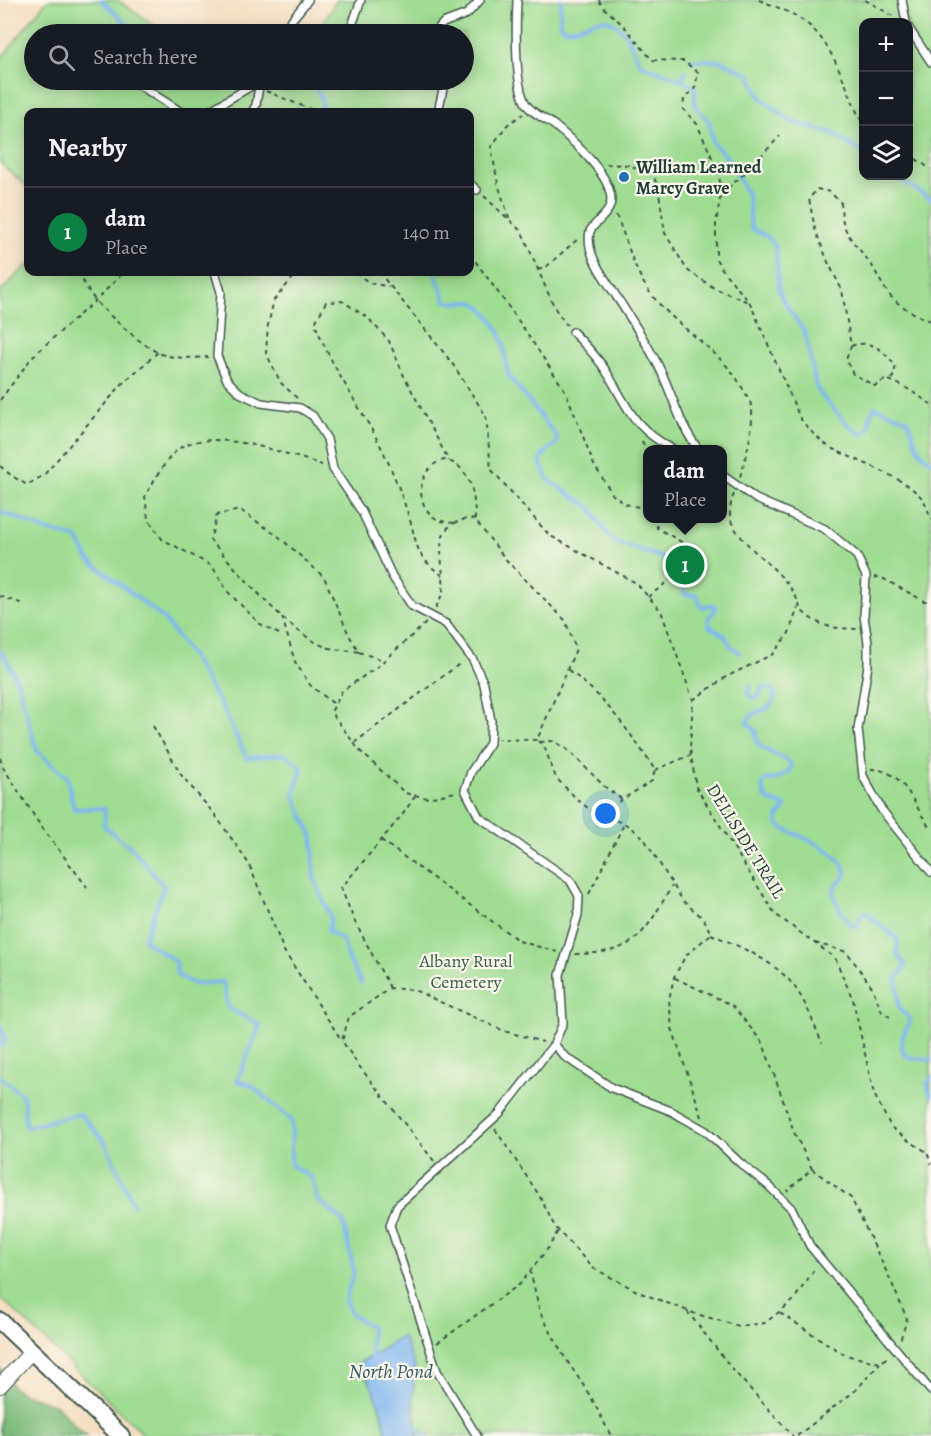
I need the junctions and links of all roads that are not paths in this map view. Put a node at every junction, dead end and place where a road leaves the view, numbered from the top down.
1 (308, 0) edge
2 (361, 0) edge
3 (480, 0) edge
4 (517, 0) edge
5 (902, 0) edge
6 (905, 18) edge
7 (288, 24) edge
8 (353, 24) edge
9 (442, 24) edge
10 (913, 33) edge
11 (931, 62) edge
12 (147, 90) edge
13 (246, 90) edge
14 (258, 90) edge
15 (443, 90) edge
16 (175, 108) edge
17 (214, 108) edge
18 (254, 108) edge
19 (439, 108) edge
20 (474, 187) edge
21 (477, 190) road end
22 (215, 276) edge
23 (573, 332) road end
24 (666, 445) edge
25 (695, 445) edge
26 (727, 478) edge
27 (931, 872) edge
28 (554, 1044) junction
29 (0, 1321) edge
30 (32, 1352) junction
31 (0, 1386) edge
32 (931, 1391) edge
33 (121, 1436) edge
34 (477, 1436) edge

1 - 7 lane
2 - 8 lane
3 - 9 lane
4 - 25 lane
5 - 6 lane
10 - 11 lane
12 - 16 lane
13 - 17 lane
14 - 18 lane
15 - 19 lane
20 - 21 lane
22 - 28 lane
23 - 24 lane
26 - 27 lane
28 - 32 lane
28 - 34 lane
29 - 30 street
30 - 31 street
30 - 33 street

